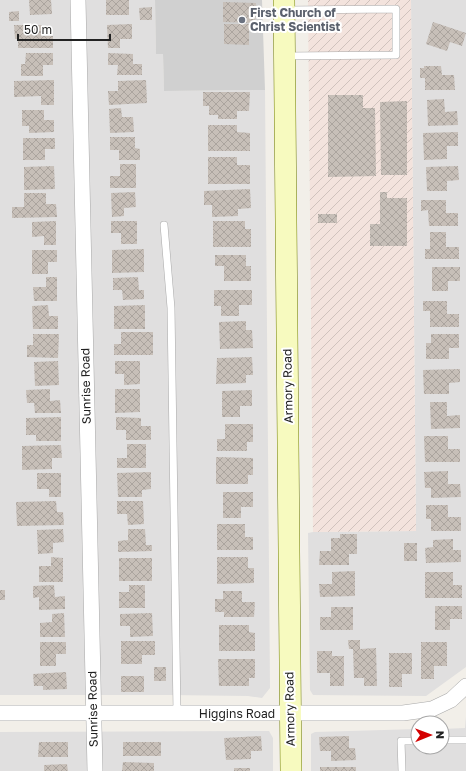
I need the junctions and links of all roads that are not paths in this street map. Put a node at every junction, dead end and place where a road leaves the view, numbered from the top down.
1 (78, 0) edge
2 (284, 5) edge
3 (285, 56) junction
4 (164, 225) dead end
5 (466, 686) edge
6 (0, 713) edge
7 (290, 713) junction
8 (93, 714) junction
9 (177, 714) junction
10 (450, 740) edge
11 (466, 740) edge
12 (410, 741) edge
13 (95, 771) edge
14 (291, 771) edge
15 (402, 771) edge

1 - 8 street, Sunrise Road
2 - 3 main road, Armory Road
2 - 3 lane
3 - 7 main road, Armory Road
4 - 9 lane
5 - 7 street, Higgins Road
6 - 8 street, Higgins Road
7 - 9 street, Higgins Road
7 - 14 main road, Armory Road
8 - 9 street, Higgins Road
8 - 13 street, Sunrise Road
10 - 11 lane
12 - 15 lane

